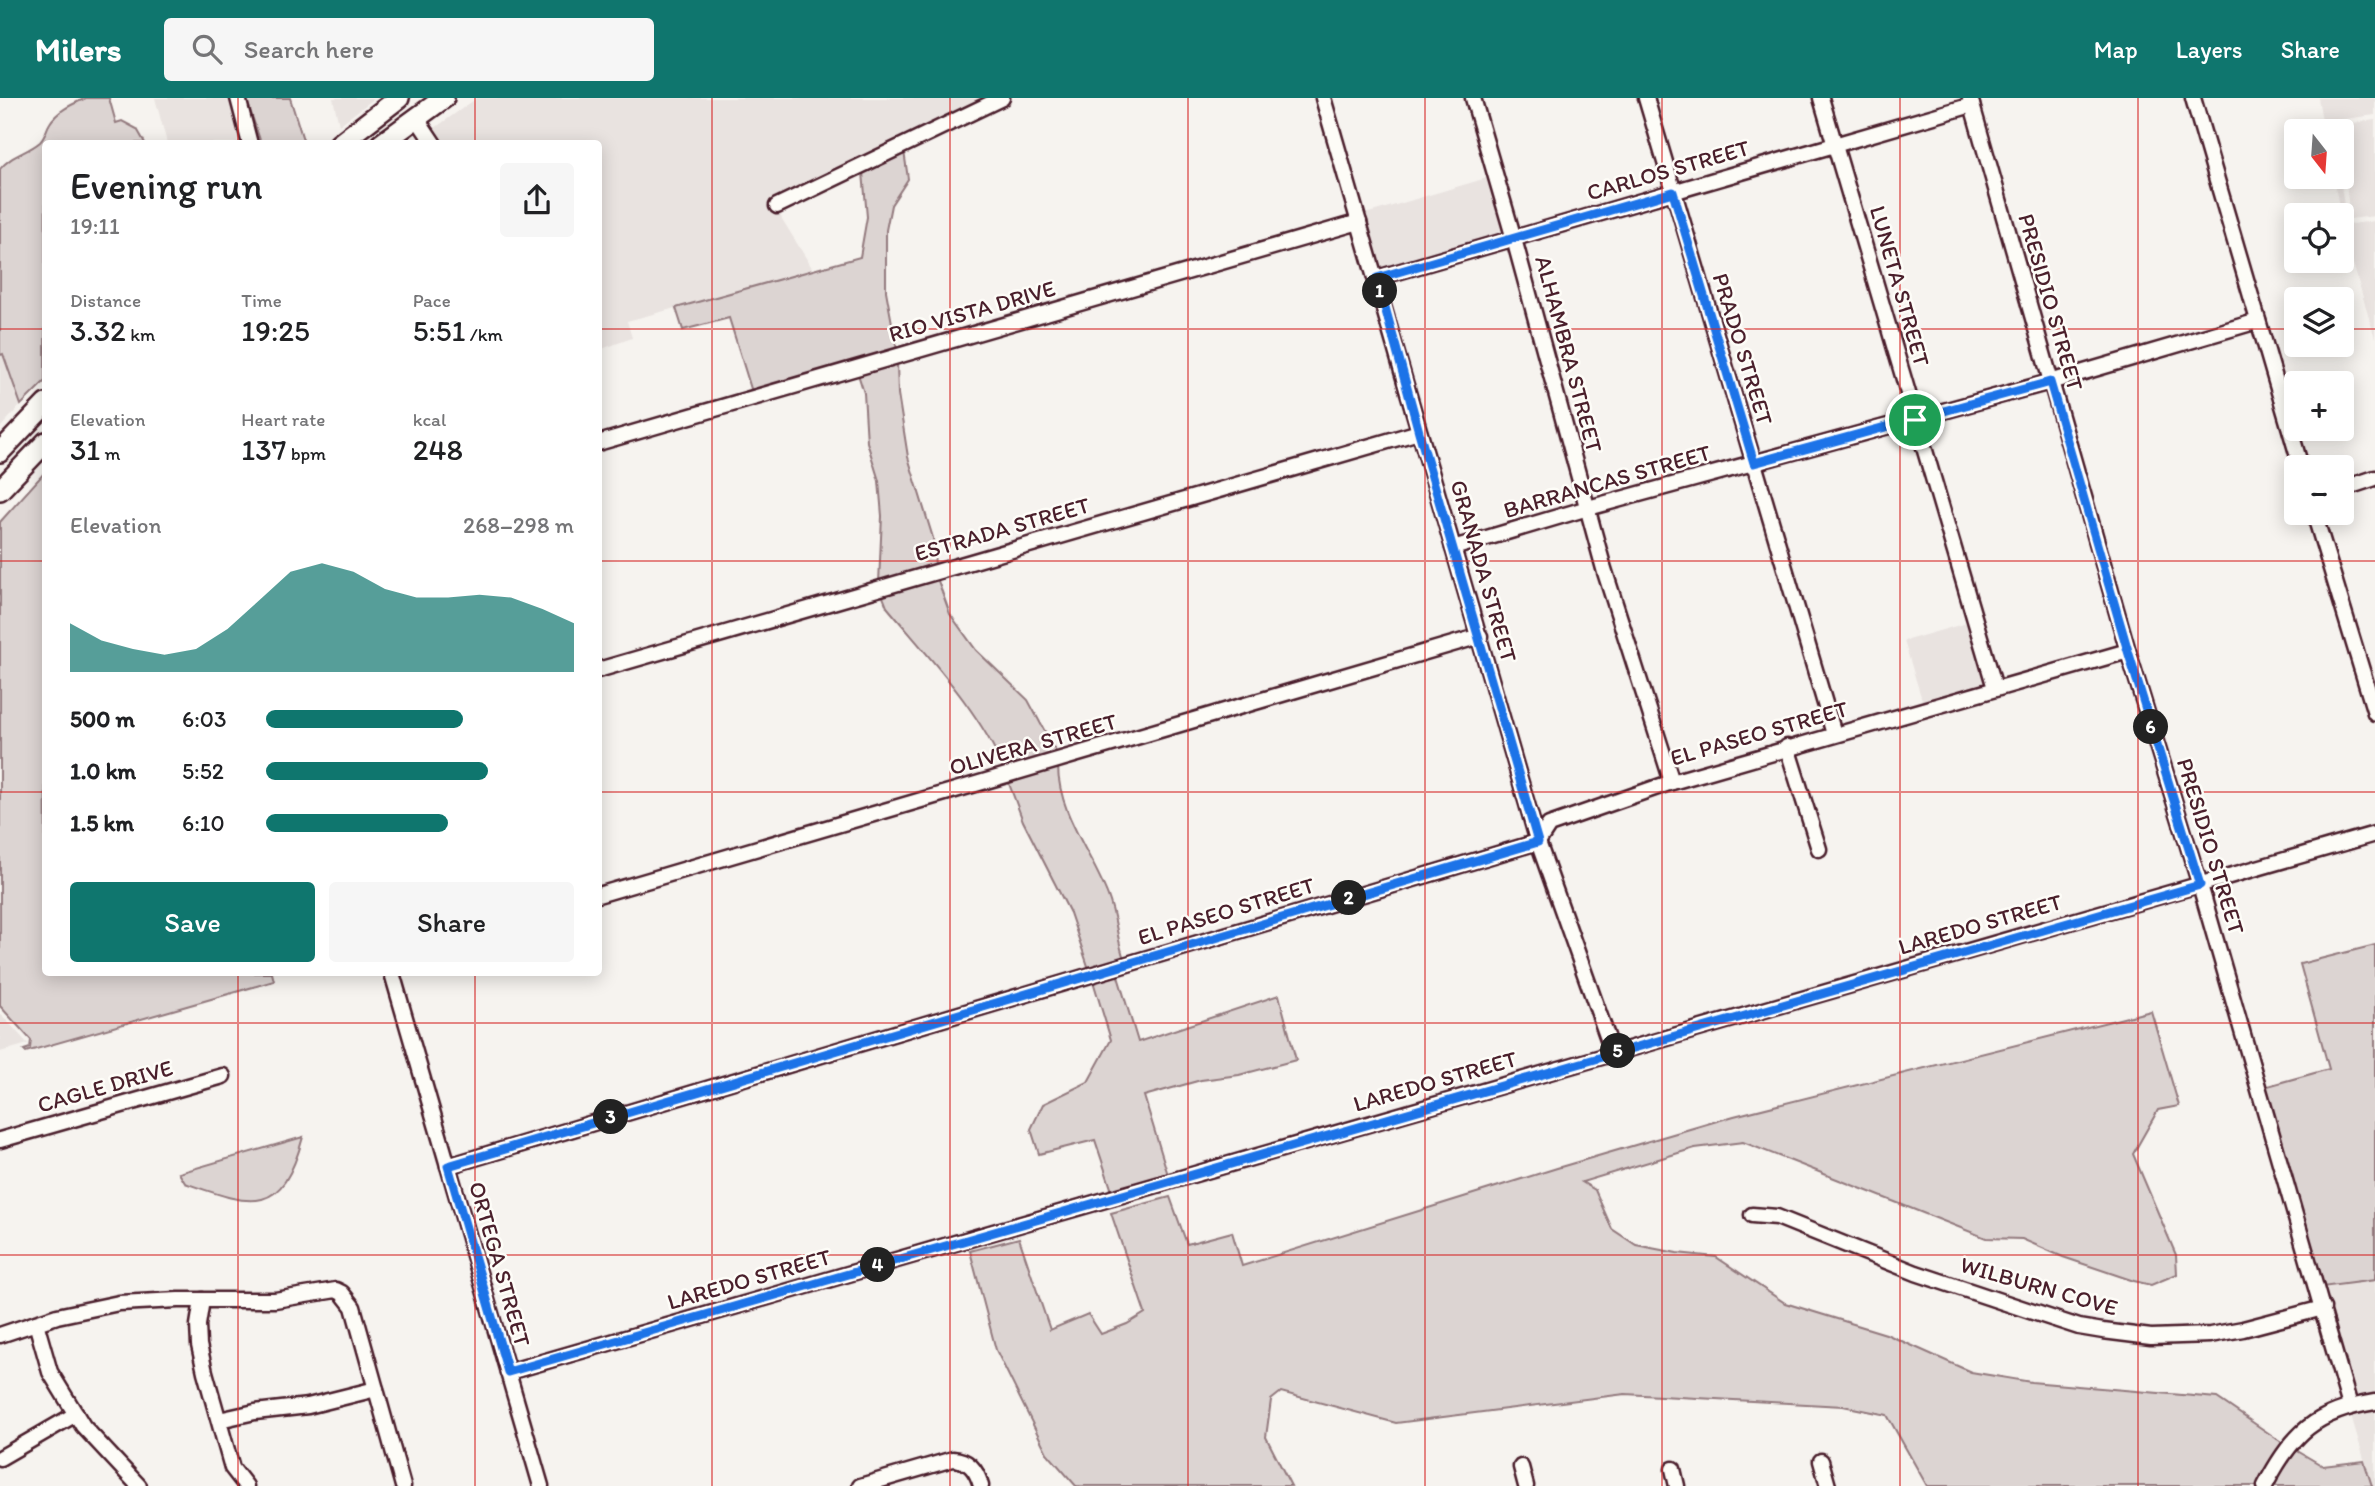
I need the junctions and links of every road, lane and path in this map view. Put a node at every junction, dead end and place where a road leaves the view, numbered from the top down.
1 (238, 98) edge
2 (399, 98) edge
3 (444, 98) edge
4 (1002, 98) edge
5 (1324, 98) edge
6 (1473, 98) edge
7 (1646, 98) edge
8 (1821, 98) edge
9 (2193, 98) edge
10 (1971, 102) edge
11 (416, 117) junction
12 (249, 140) edge
13 (344, 140) edge
14 (386, 140) edge
15 (431, 140) edge
16 (1835, 145) junction
17 (1673, 192) junction
18 (777, 206) dead end
19 (1359, 222) junction
20 (1514, 239) junction
21 (1377, 278) junction
22 (2258, 321) junction
23 (2050, 382) junction
24 (42, 408) edge
25 (1915, 420) junction
26 (1419, 432) junction
27 (602, 442) edge
28 (42, 446) edge
29 (0, 452) edge
30 (2297, 455) edge
31 (1754, 463) junction
32 (2375, 478) edge
33 (2354, 485) edge
34 (0, 490) edge
35 (1588, 508) junction
36 (2319, 525) edge
37 (1453, 548) junction
38 (1480, 636) junction
39 (2128, 651) junction
40 (602, 669) edge
41 (1995, 688) junction
42 (2375, 713) edge
43 (1833, 734) junction
44 (1787, 747) junction
45 (1672, 782) junction
46 (2375, 834) edge
47 (1538, 842) junction
48 (1819, 849) dead end
49 (2200, 885) junction
50 (602, 894) edge
51 (394, 976) edge
52 (1613, 1053) junction
53 (223, 1076) dead end
54 (0, 1140) edge
55 (448, 1166) junction
56 (1752, 1215) dead end
57 (202, 1300) junction
58 (2323, 1308) junction
59 (36, 1323) junction
60 (0, 1335) edge
61 (508, 1372) junction
62 (376, 1389) junction
63 (2375, 1402) edge
64 (2350, 1406) junction
65 (76, 1414) junction
66 (219, 1420) junction
67 (0, 1458) edge
68 (1821, 1461) dead end
69 (1521, 1467) dead end
70 (1673, 1469) dead end
71 (139, 1486) edge
72 (246, 1486) edge
73 (403, 1486) edge
74 (541, 1486) edge
75 (860, 1486) edge
76 (981, 1486) edge
77 (1526, 1486) edge
78 (1677, 1486) edge
79 (1828, 1486) edge
80 (2265, 1486) edge

1 - 12 street
2 - 13 highway
3 - 11 highway
4 - 18 street
5 - 19 street, GRANADA STREET
6 - 20 street, ALHAMBRA STREET
7 - 17 street, PRADO STREET
8 - 16 street, LUNETA STREET
9 - 22 street
10 - 16 street, CARLOS STREET
10 - 23 street, PRESIDIO STREET
11 - 14 highway
11 - 15 street
16 - 17 street, CARLOS STREET
16 - 25 street, LUNETA STREET
17 - 20 street, CARLOS STREET
17 - 31 street, PRADO STREET
19 - 21 street, GRANADA STREET
19 - 27 street, RIO VISTA DRIVE
20 - 21 street, CARLOS STREET
20 - 35 street, ALHAMBRA STREET
21 - 26 street, GRANADA STREET
22 - 23 street, BARRANCAS STREET
22 - 30 street
23 - 25 street, BARRANCAS STREET
23 - 39 street, PRESIDIO STREET
24 - 29 highway
25 - 31 street, BARRANCAS STREET
25 - 41 street, LUNETA STREET
26 - 37 street, GRANADA STREET
26 - 40 street, ESTRADA STREET
28 - 34 highway
31 - 35 street, BARRANCAS STREET
31 - 43 street, PRADO STREET
32 - 33 street
35 - 37 street, BARRANCAS STREET
35 - 45 street, ALHAMBRA STREET
36 - 42 street
37 - 38 street, GRANADA STREET
38 - 47 street, GRANADA STREET
38 - 50 street, OLIVERA STREET
39 - 41 street, EL PASEO STREET
39 - 49 street, PRESIDIO STREET
41 - 43 street, EL PASEO STREET
43 - 44 street, EL PASEO STREET
44 - 45 street, EL PASEO STREET
44 - 48 street
45 - 47 street, EL PASEO STREET
46 - 49 street, LAREDO STREET
47 - 52 street, GRANADA STREET
47 - 55 street, EL PASEO STREET
49 - 52 street, LAREDO STREET
49 - 58 street, PRESIDIO STREET
51 - 55 street, ORTEGA STREET
52 - 61 street, LAREDO STREET
53 - 54 street, CAGLE DRIVE
55 - 61 street, ORTEGA STREET
56 - 58 street, WILBURN COVE
57 - 59 street
57 - 62 street
57 - 66 street
58 - 64 street, PRESIDIO STREET
59 - 60 street
59 - 65 street
61 - 74 street, ORTEGA STREET
62 - 66 street
62 - 73 street
63 - 64 street
64 - 80 street
65 - 67 street
65 - 71 street
66 - 72 street
68 - 79 street
69 - 77 street
70 - 78 street
75 - 76 street

